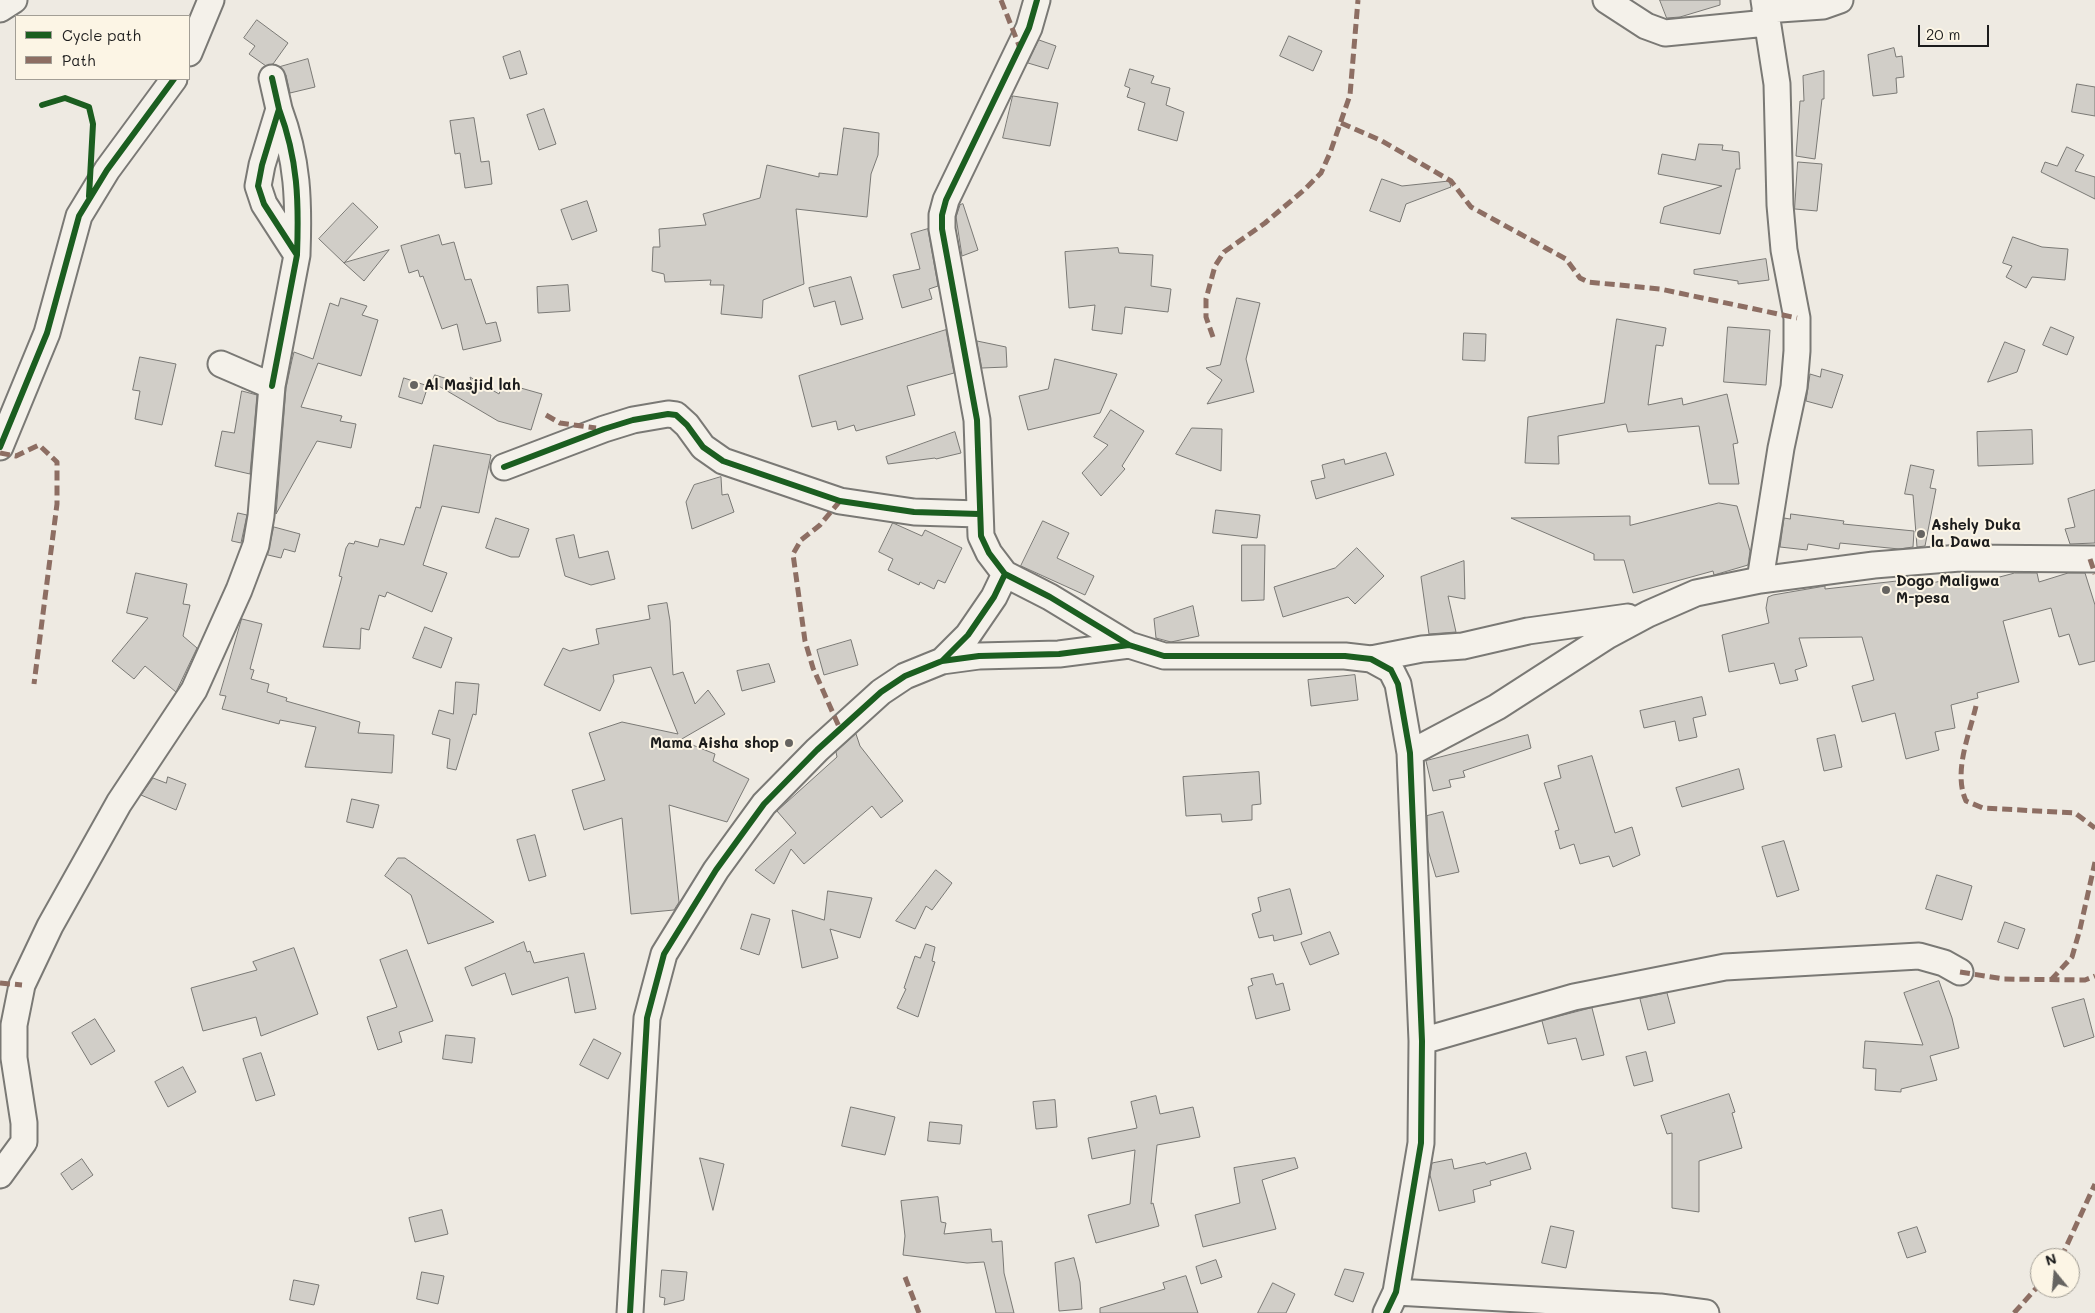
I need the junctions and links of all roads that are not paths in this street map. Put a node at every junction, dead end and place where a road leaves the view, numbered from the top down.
1 (14, 0) edge
2 (211, 0) edge
3 (1037, 0) edge
4 (1606, 0) edge
5 (1840, 0) edge
6 (0, 9) edge
7 (1765, 11) edge
8 (190, 51) edge
9 (272, 78) dead end
10 (173, 80) edge
11 (279, 109) junction
12 (297, 255) junction
13 (221, 364) dead end
14 (272, 386) junction
15 (0, 447) edge
16 (504, 467) dead end
17 (979, 514) junction
18 (2095, 559) edge
19 (1005, 574) junction
20 (1760, 580) junction
21 (1648, 614) junction
22 (1129, 646) junction
23 (1371, 659) junction
24 (942, 661) junction
25 (1410, 753) junction
26 (1960, 972) dead end
27 (1422, 1042) junction
28 (0, 1176) edge
29 (1391, 1302) edge
30 (630, 1313) edge
31 (1706, 1313) edge

1 - 6 street
2 - 8 street
3 - 17 street
4 - 7 street
5 - 7 street
7 - 20 street
9 - 11 street
10 - 15 street
11 - 12 street
11 - 12 street
12 - 14 street
13 - 14 street
14 - 28 street
16 - 17 street
17 - 19 street
18 - 20 street
19 - 22 street
19 - 24 street
20 - 21 street
21 - 23 street
21 - 25 street
22 - 23 street
22 - 24 street
23 - 25 street
24 - 30 street
25 - 27 street
26 - 27 street
27 - 29 street
29 - 31 street

